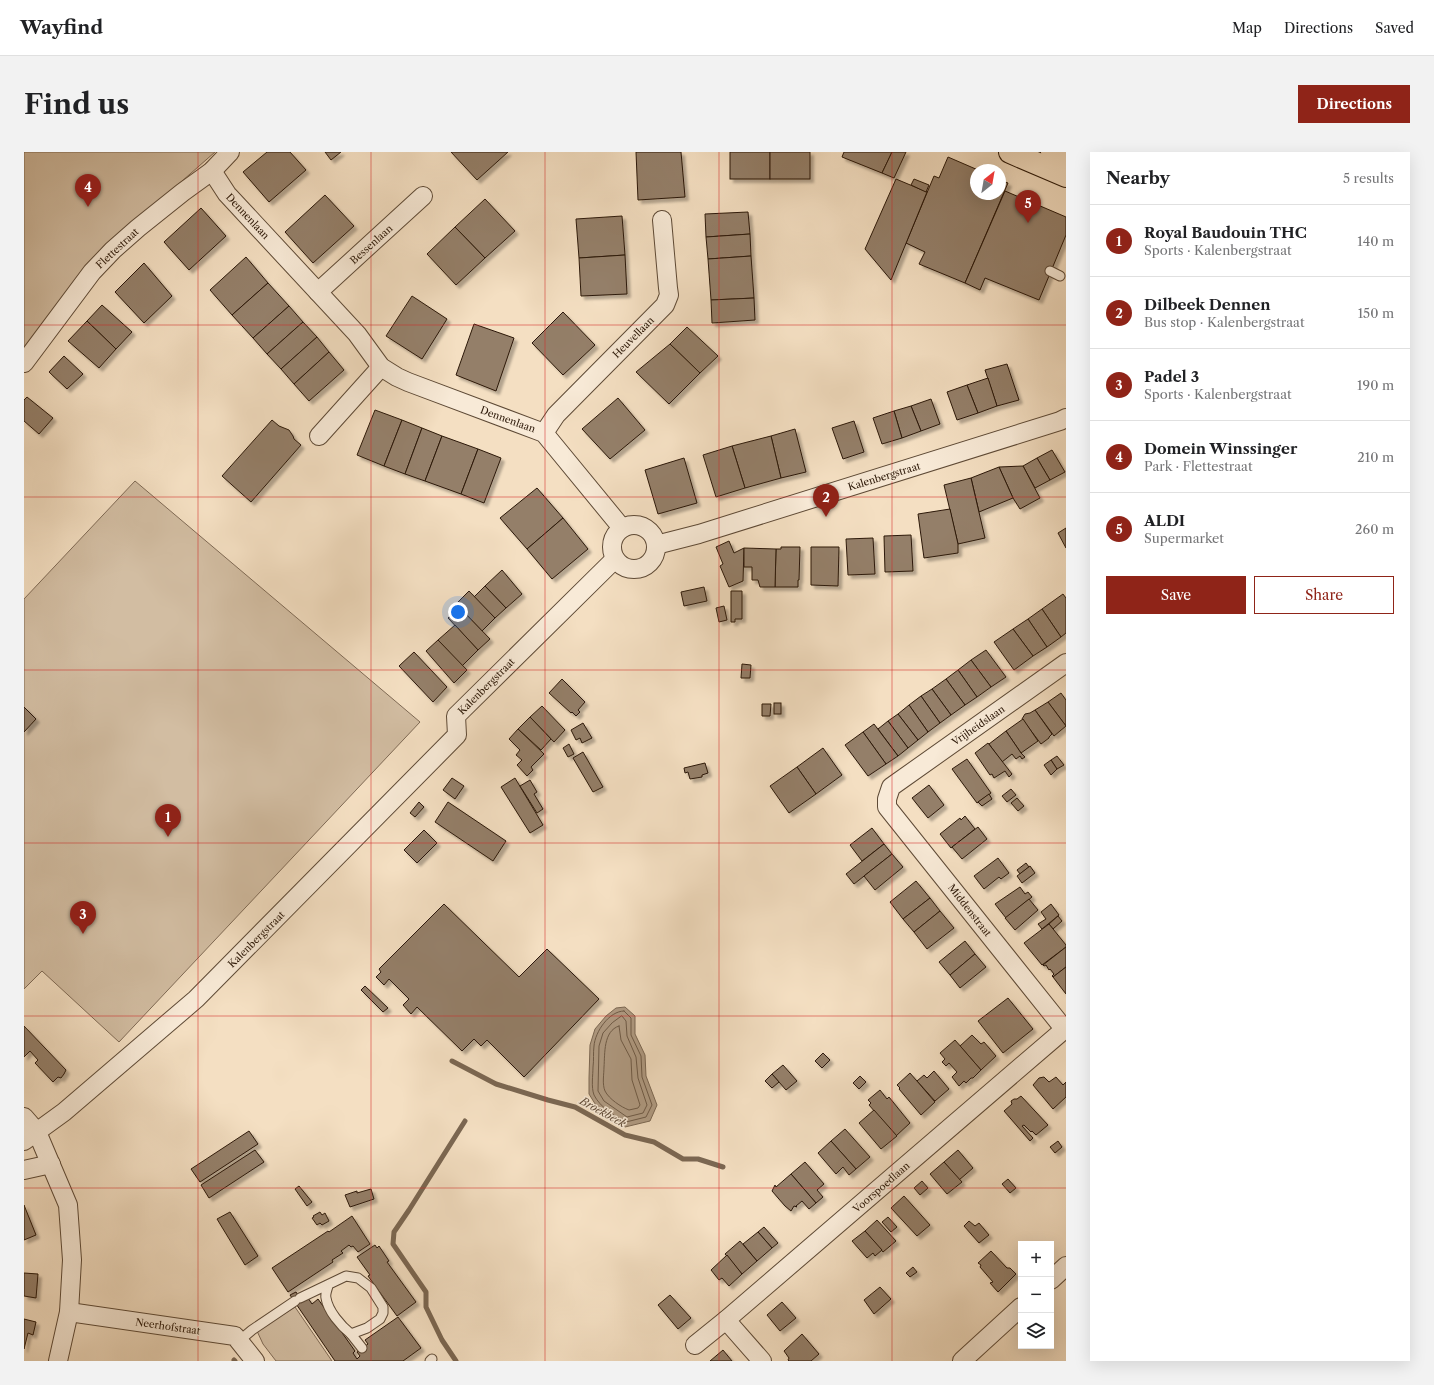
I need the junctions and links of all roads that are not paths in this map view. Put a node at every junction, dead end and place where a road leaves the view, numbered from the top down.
1 (230, 152) edge
2 (1010, 152) edge
3 (1052, 152) edge
4 (1066, 158) edge
5 (212, 171) junction
6 (1066, 176) edge
7 (423, 196) dead end
8 (662, 220) dead end
9 (1050, 271) dead end
10 (1060, 276) dead end
11 (318, 292) junction
12 (24, 363) edge
13 (381, 367) junction
14 (1064, 425) edge
15 (544, 433) junction
16 (319, 436) dead end
17 (622, 528) junction
18 (656, 545) junction
19 (615, 559) junction
20 (1066, 663) edge
21 (891, 787) joint
22 (1065, 1029) edge
23 (24, 1117) edge
24 (30, 1136) edge
25 (51, 1164) junction
26 (24, 1170) edge
27 (1066, 1266) edge
28 (1054, 1277) edge
29 (328, 1286) junction
30 (1018, 1310) edge
31 (69, 1312) junction
32 (726, 1320) junction
33 (351, 1334) junction
34 (239, 1341) junction
35 (695, 1345) dead end
36 (362, 1348) dead end
37 (58, 1361) edge
38 (255, 1361) edge
39 (762, 1361) edge
40 (962, 1361) edge

1 - 5 street, Flettestraat
2 - 6 main road
3 - 4 main road
5 - 11 street, Dennenlaan
5 - 12 street, Flettestraat
7 - 11 street, Bessenlaan
8 - 15 street, Heuvellaan
9 - 10 lane
11 - 13 street, Dennenlaan
13 - 15 street, Dennenlaan
13 - 16 street
14 - 18 street, Kalenbergstraat
15 - 17 street, Dennenlaan
17 - 18 street
17 - 19 street
18 - 19 street
19 - 24 street, Kalenbergstraat
20 - 21 street, Vrijheidslaan
21 - 22 street, Middenstraat
22 - 32 street, Voorspoedlaan
23 - 24 street
24 - 25 street
25 - 26 street
25 - 31 street
27 - 28 street
29 - 33 lane
29 - 33 lane
29 - 34 lane
30 - 40 street
31 - 34 street, Neerhofstraat
31 - 37 street
32 - 35 street, Voorspoedlaan
32 - 39 street
33 - 36 lane
34 - 38 street, Neerhofstraat

